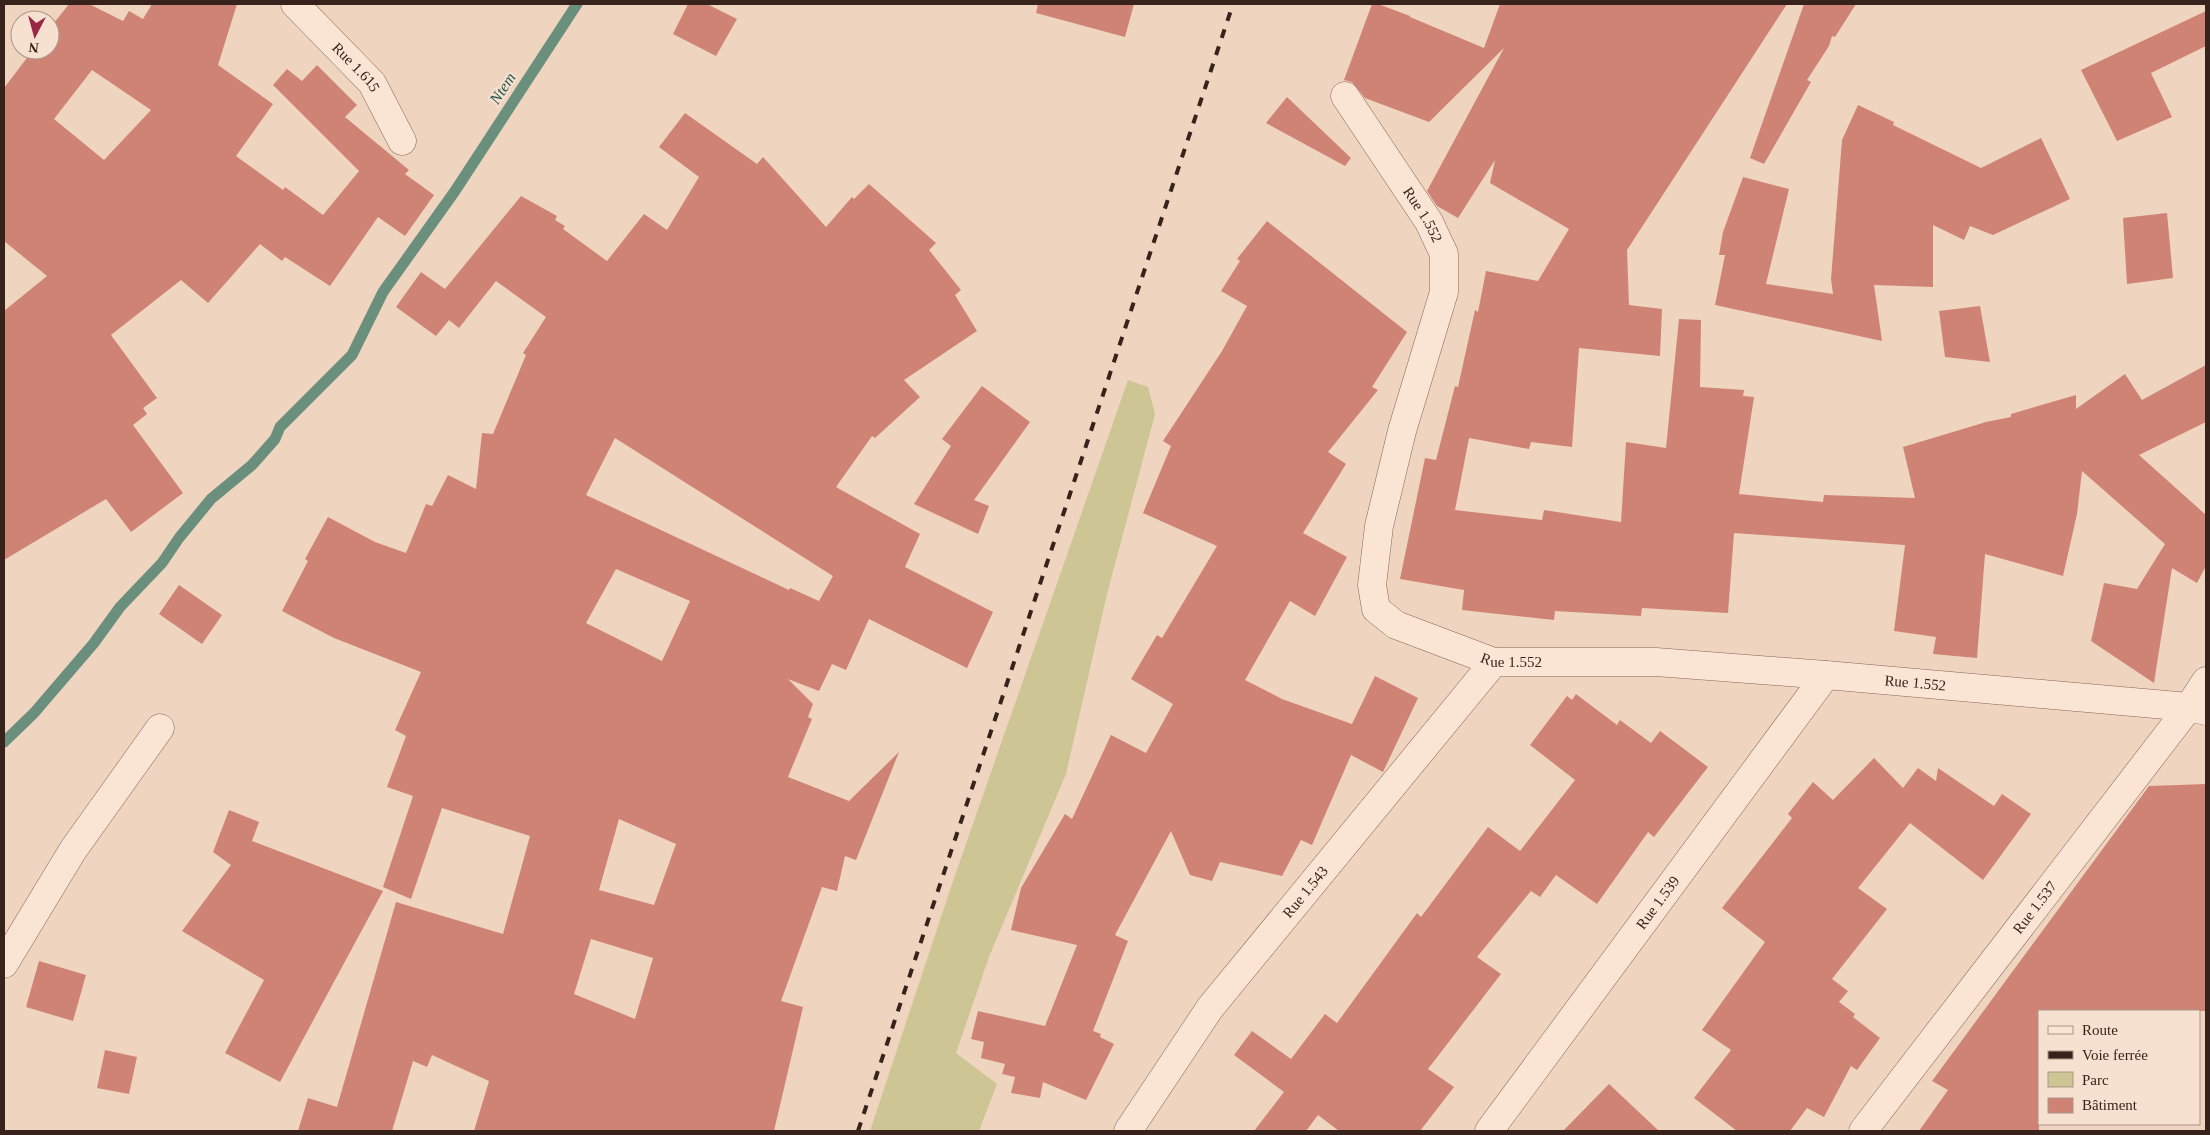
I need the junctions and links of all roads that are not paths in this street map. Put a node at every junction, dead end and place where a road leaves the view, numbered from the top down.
1 (295, 4) edge
2 (1345, 96) dead end
3 (402, 140) dead end
4 (1494, 662) junction
5 (1826, 675) junction
6 (2206, 681) edge
7 (2198, 709) edge
8 (160, 728) dead end
9 (4, 964) edge
10 (1128, 1131) edge
11 (1489, 1131) edge
12 (1863, 1131) edge

1 - 3 street, Rue 1.615
2 - 4 street, Rue 1.552
4 - 5 street, Rue 1.552
4 - 10 street, Rue 1.543
5 - 7 street, Rue 1.552
5 - 11 street, Rue 1.539
6 - 7 street, Rue 1.537
7 - 12 street, Rue 1.537
8 - 9 street

